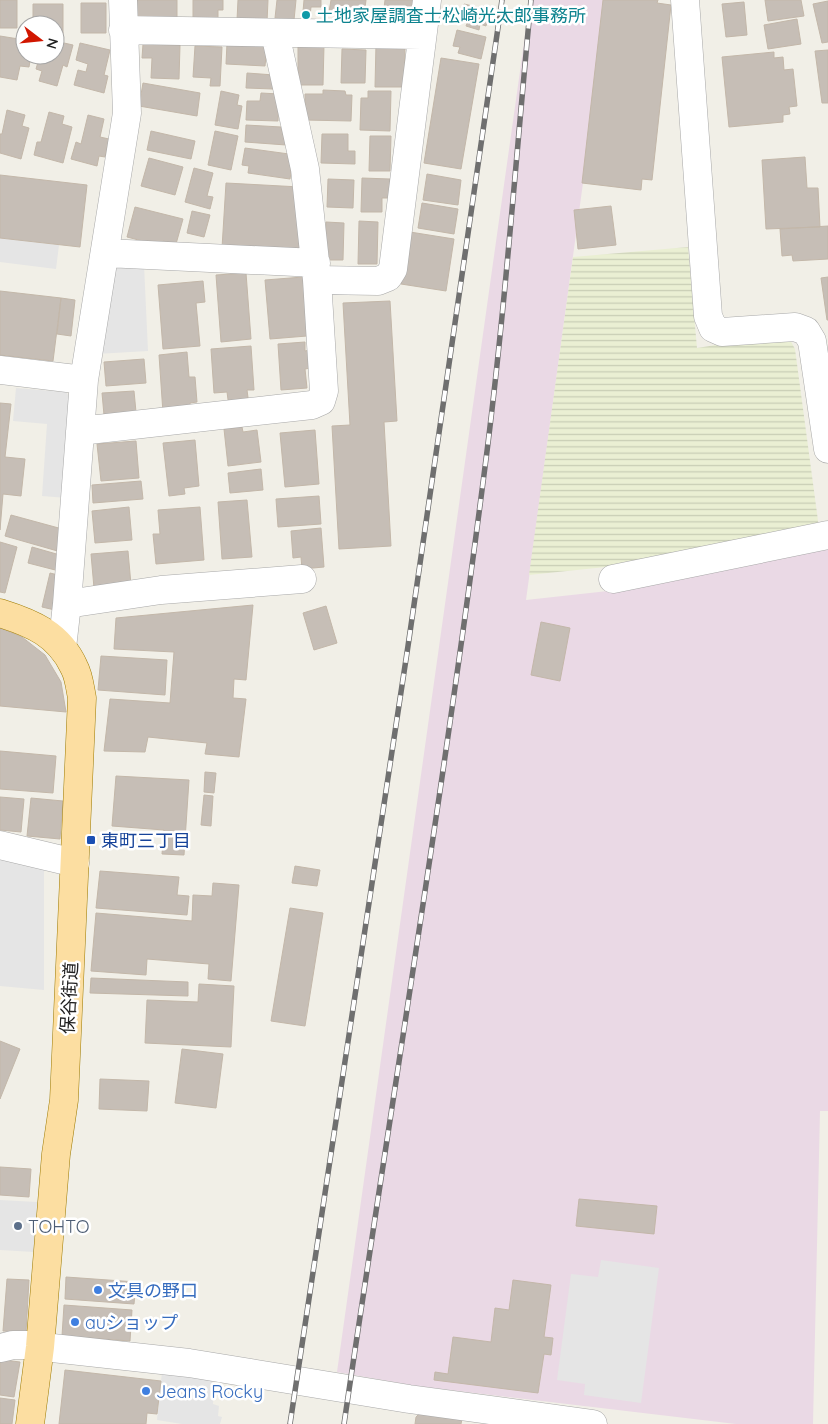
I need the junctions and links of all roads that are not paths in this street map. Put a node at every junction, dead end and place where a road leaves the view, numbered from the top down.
1 (123, 0) edge
2 (427, 0) edge
3 (685, 0) edge
4 (124, 30) junction
5 (276, 33) junction
6 (421, 36) junction
7 (106, 253) junction
8 (316, 271) junction
9 (0, 370) edge
10 (84, 380) junction
11 (80, 431) junction
12 (828, 449) edge
13 (828, 535) edge
14 (302, 579) dead end
15 (613, 579) dead end
16 (67, 604) junction
17 (0, 613) edge
18 (62, 648) junction
19 (0, 845) edge
20 (75, 863) junction
21 (40, 1347) junction
22 (0, 1348) edge
23 (30, 1424) edge
24 (593, 1424) edge

1 - 4 street
2 - 6 street
3 - 12 street
4 - 5 street
4 - 7 street
5 - 6 street
5 - 8 street
6 - 8 street
7 - 8 street
7 - 10 street
8 - 11 street
9 - 10 street
10 - 11 street
11 - 16 street
13 - 15 street
14 - 16 street
16 - 18 street
17 - 18 main road, 保谷街道
18 - 20 main road, 保谷街道
19 - 20 street
20 - 21 main road, 保谷街道
21 - 22 street
21 - 23 main road, 保谷街道
21 - 24 street

